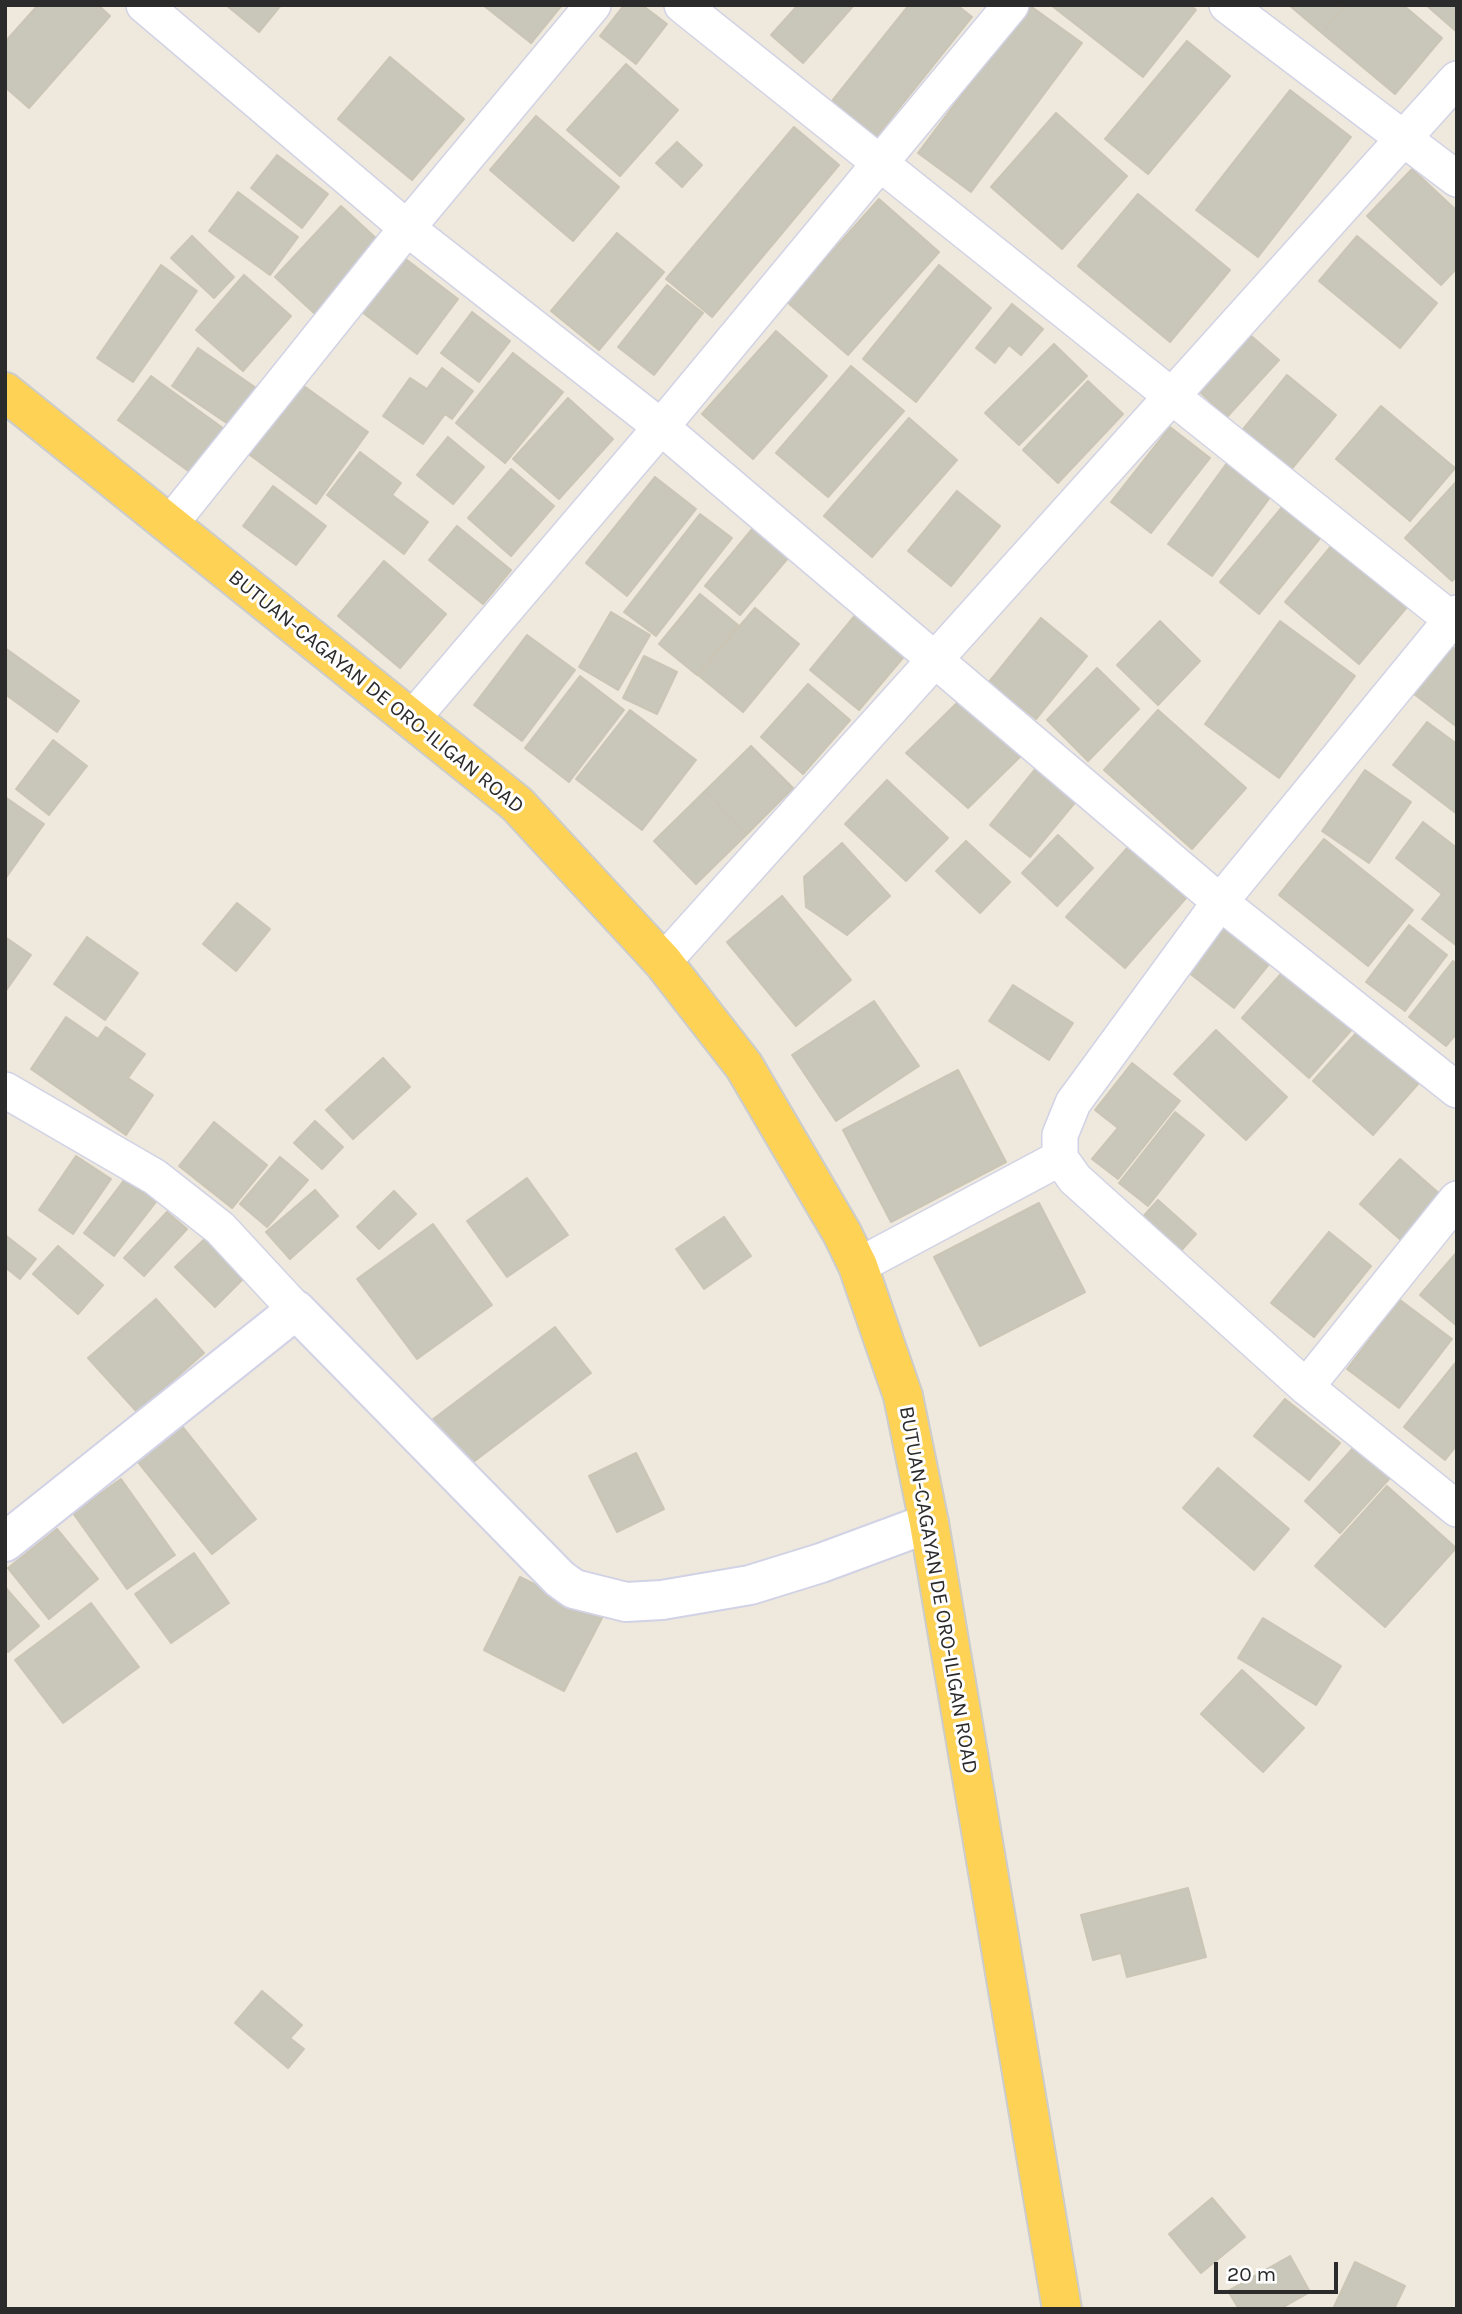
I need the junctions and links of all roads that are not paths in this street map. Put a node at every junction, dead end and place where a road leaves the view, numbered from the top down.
1 (144, 5) edge
2 (593, 5) edge
3 (682, 5) edge
4 (1011, 5) edge
5 (1227, 5) edge
6 (1457, 79) edge
7 (1403, 138) junction
8 (880, 164) junction
9 (1457, 179) edge
10 (407, 228) junction
11 (5, 392) edge
12 (1171, 397) junction
13 (661, 427) junction
14 (170, 524) junction
15 (1455, 619) edge
16 (934, 660) junction
17 (412, 719) junction
18 (1220, 902) junction
19 (663, 962) junction
20 (5, 1090) edge
21 (1457, 1090) edge
22 (1060, 1158) junction
23 (1457, 1199) edge
24 (858, 1266) junction
25 (296, 1310) junction
26 (1306, 1387) junction
27 (1457, 1509) edge
28 (929, 1522) junction
29 (5, 1542) edge
30 (1062, 2309) edge

1 - 10 street
2 - 10 street
3 - 8 street
4 - 8 street
5 - 7 street
6 - 7 street
7 - 9 street
7 - 12 street
8 - 12 street
8 - 13 street
10 - 13 street
10 - 14 street
11 - 14 highway, BUTUAN-CAGAYAN DE ORO-ILIGAN ROAD
12 - 15 street
12 - 16 street
13 - 16 street
13 - 17 street
14 - 17 highway, BUTUAN-CAGAYAN DE ORO-ILIGAN ROAD
15 - 18 street
16 - 18 street
16 - 19 street
17 - 19 highway, BUTUAN-CAGAYAN DE ORO-ILIGAN ROAD
18 - 21 street
18 - 22 street
19 - 24 highway, BUTUAN-CAGAYAN DE ORO-ILIGAN ROAD
20 - 25 street
22 - 24 street
22 - 26 street
23 - 26 street
24 - 28 highway, BUTUAN-CAGAYAN DE ORO-ILIGAN ROAD
25 - 28 street
25 - 29 street
26 - 27 street
28 - 30 highway, BUTUAN-CAGAYAN DE ORO-ILIGAN ROAD

